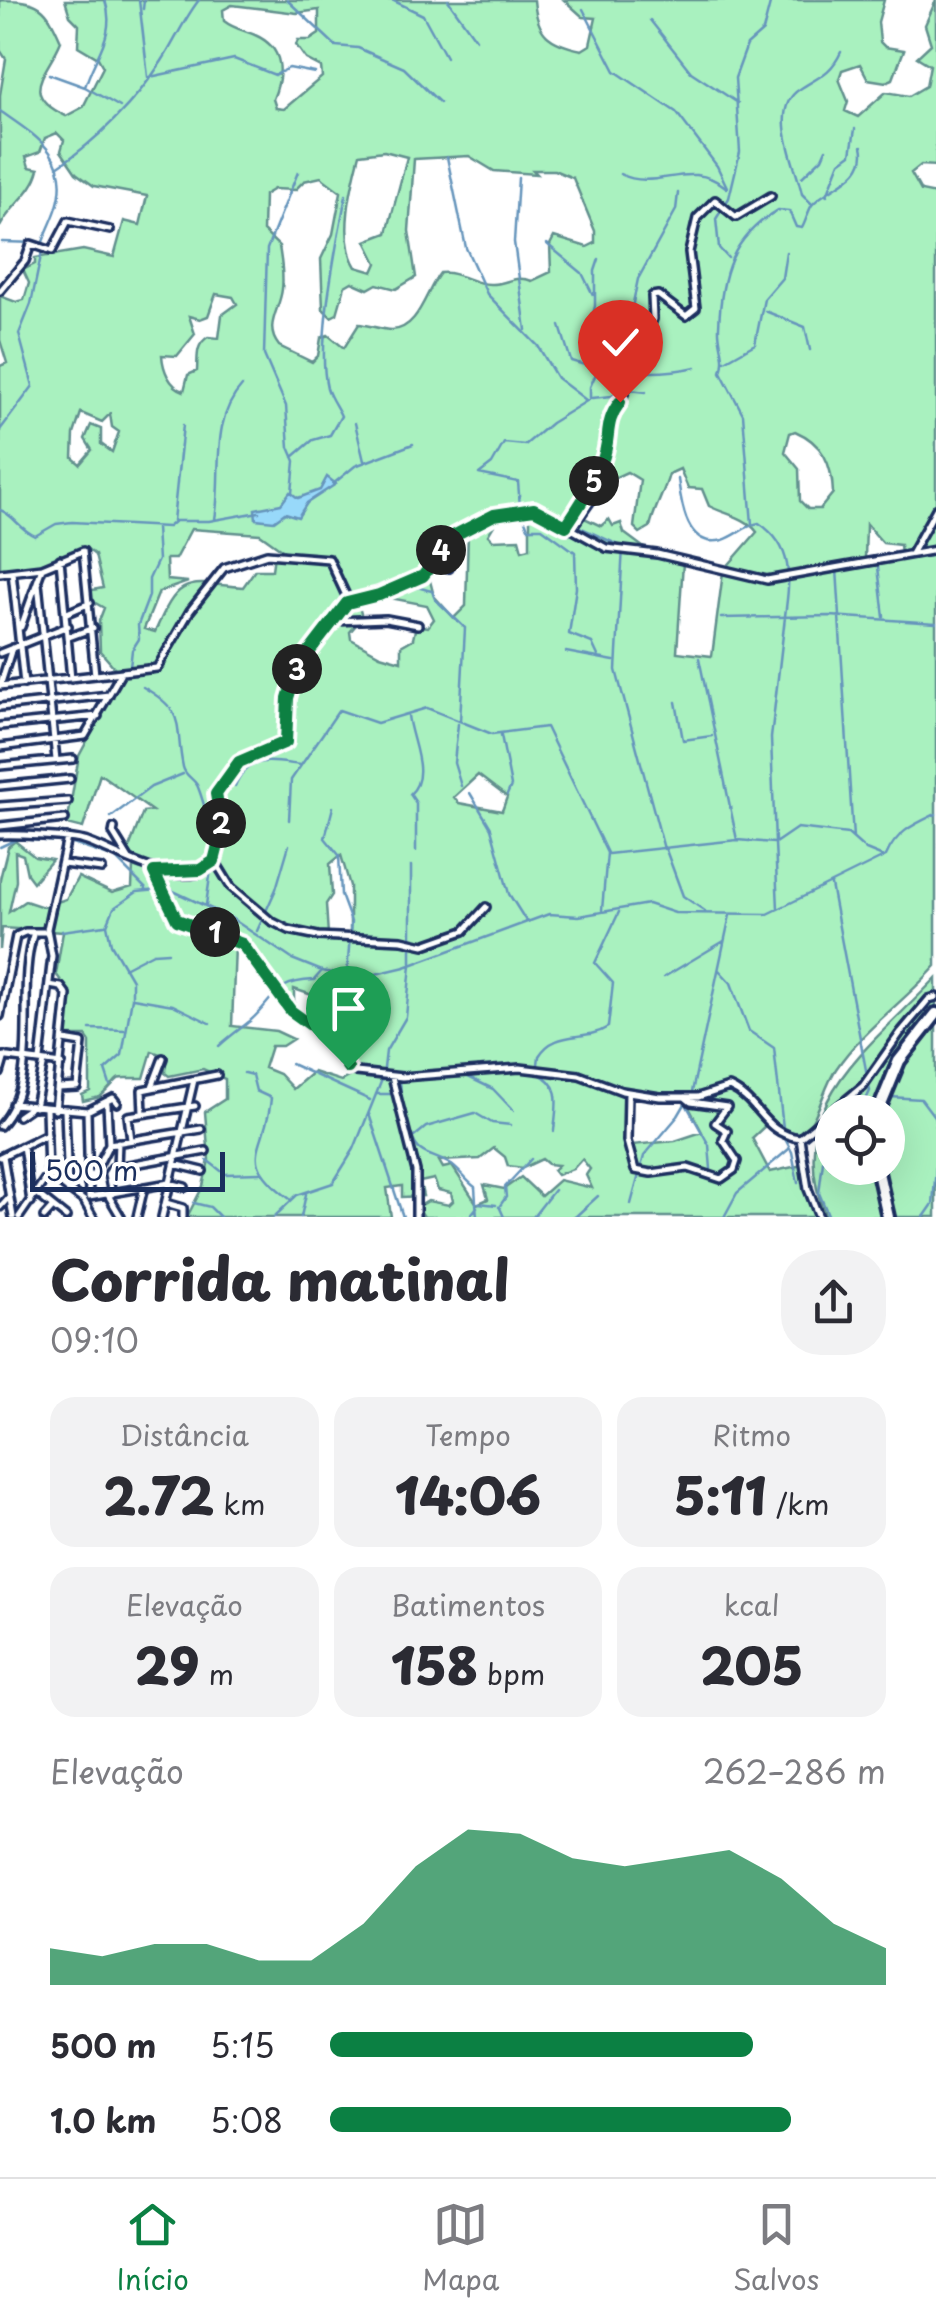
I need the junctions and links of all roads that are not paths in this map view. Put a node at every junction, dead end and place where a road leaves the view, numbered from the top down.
1 (771, 196) dead end
2 (110, 230) dead end
3 (0, 291) edge
4 (600, 499) dead end
5 (936, 509) edge
6 (569, 528) junction
7 (936, 550) edge
8 (910, 554) junction
9 (60, 559) junction
10 (433, 564) junction
11 (42, 568) junction
12 (449, 568) dead end
13 (0, 572) edge
14 (12, 572) junction
15 (38, 584) junction
16 (349, 602) junction
17 (90, 604) junction
18 (67, 613) junction
19 (336, 621) junction
20 (68, 626) junction
21 (418, 626) dead end
22 (93, 628) junction
23 (20, 630) junction
24 (45, 635) junction
25 (69, 637) junction
26 (20, 644) junction
27 (12, 648) junction
28 (0, 653) edge
29 (121, 674) junction
30 (96, 676) junction
31 (71, 680) junction
32 (46, 682) junction
33 (24, 684) junction
34 (0, 686) edge
35 (109, 695) junction
36 (51, 702) junction
37 (0, 707) edge
38 (98, 716) junction
39 (52, 720) junction
40 (0, 726) edge
41 (54, 740) junction
42 (0, 747) edge
43 (73, 758) dead end
44 (56, 760) junction
45 (0, 766) edge
46 (70, 778) dead end
47 (0, 786) edge
48 (68, 801) dead end
49 (0, 806) edge
50 (66, 819) dead end
51 (0, 826) edge
52 (114, 828) dead end
53 (0, 836) edge
54 (67, 838) junction
55 (214, 861) junction
56 (130, 862) junction
57 (63, 864) junction
58 (102, 869) dead end
59 (154, 872) junction
60 (486, 907) dead end
61 (34, 932) junction
62 (47, 932) junction
63 (49, 985) junction
64 (936, 997) edge
65 (936, 1014) edge
66 (0, 1016) edge
67 (936, 1022) edge
68 (64, 1040) junction
69 (2, 1056) edge
70 (163, 1058) dead end
71 (26, 1060) junction
72 (42, 1061) junction
73 (62, 1064) junction
74 (0, 1072) edge
75 (217, 1075) dead end
76 (392, 1078) junction
77 (194, 1080) junction
78 (152, 1087) junction
79 (58, 1088) junction
80 (628, 1093) junction
81 (887, 1095) edge
82 (889, 1095) edge
83 (685, 1097) junction
84 (117, 1103) dead end
85 (13, 1104) junction
86 (106, 1104) junction
87 (191, 1106) junction
88 (33, 1107) junction
89 (46, 1109) junction
90 (55, 1110) junction
91 (65, 1111) junction
92 (87, 1112) junction
93 (143, 1113) junction
94 (18, 1116) dead end
95 (0, 1126) edge
96 (200, 1129) dead end
97 (182, 1132) junction
98 (47, 1134) junction
99 (800, 1138) junction
100 (131, 1140) junction
101 (118, 1142) junction
102 (109, 1144) junction
103 (22, 1146) junction
104 (87, 1151) junction
105 (206, 1151) dead end
106 (105, 1152) junction
107 (2, 1156) edge
108 (175, 1160) junction
109 (113, 1169) junction
110 (203, 1171) dead end
111 (48, 1174) junction
112 (169, 1183) junction
113 (88, 1184) junction
114 (878, 1185) edge
115 (144, 1187) junction
116 (185, 1187) dead end
117 (68, 1190) junction
118 (37, 1194) junction
119 (110, 1195) junction
120 (9, 1198) junction
121 (87, 1199) junction
122 (31, 1202) junction
123 (165, 1203) junction
124 (53, 1206) junction
125 (0, 1207) edge
126 (183, 1213) edge
127 (16, 1217) edge
128 (44, 1217) edge
129 (66, 1217) edge
130 (93, 1217) edge
131 (121, 1217) edge
132 (137, 1217) edge
133 (162, 1217) edge
134 (416, 1217) edge
135 (819, 1217) edge
136 (885, 1217) edge

1 - 6 street
2 - 3 street
4 - 6 street
5 - 8 street
6 - 8 street
6 - 10 street
7 - 8 street
9 - 11 street
9 - 17 street
9 - 18 street
10 - 12 street
10 - 16 street
11 - 14 street
11 - 15 street
13 - 14 street
14 - 23 street
15 - 23 street
15 - 24 street
16 - 19 street
16 - 29 street
17 - 18 street
17 - 22 street
18 - 20 street
19 - 21 street
19 - 55 street
20 - 24 street
20 - 25 street
22 - 25 street
22 - 30 street
23 - 26 street
24 - 26 street
24 - 32 street
25 - 31 street
26 - 27 street
26 - 33 street
27 - 28 street
27 - 34 street
29 - 30 street
29 - 35 street
30 - 31 street
31 - 32 street
32 - 33 street
32 - 36 street
33 - 34 street
35 - 36 street
35 - 38 street
36 - 37 street
36 - 39 street
38 - 39 street
38 - 41 street
39 - 40 street
39 - 41 street
41 - 42 street
41 - 44 street
43 - 44 street
44 - 45 street
46 - 47 street
48 - 49 street
50 - 51 street
52 - 56 street
53 - 54 street
54 - 56 street
54 - 57 street
55 - 59 street
55 - 60 street
56 - 59 street
57 - 58 street
57 - 62 street
59 - 76 street
61 - 62 street
61 - 66 street
61 - 71 street
62 - 63 street
63 - 68 street
63 - 72 street
64 - 99 street
65 - 81 highway
67 - 82 highway
68 - 73 street
68 - 79 street
69 - 71 street
69 - 74 street
70 - 78 street
71 - 72 street
71 - 85 street
72 - 73 street
72 - 88 street
73 - 79 street
75 - 77 street
76 - 80 street
76 - 134 street
77 - 78 street
77 - 87 street
78 - 93 street
79 - 90 street
80 - 83 street
80 - 83 street
83 - 99 street
84 - 86 street
85 - 88 street
85 - 95 street
86 - 92 street
86 - 102 street
87 - 93 street
87 - 97 street
88 - 89 street
88 - 94 street
89 - 90 street
89 - 98 street
90 - 91 street
91 - 92 street
91 - 117 street
92 - 104 street
93 - 100 street
96 - 97 street
97 - 100 street
97 - 108 street
98 - 103 street
98 - 111 street
99 - 135 street
100 - 101 street
101 - 102 street
101 - 109 street
102 - 106 street
103 - 107 street
103 - 122 street
104 - 106 street
104 - 113 street
105 - 108 street
106 - 113 street
107 - 120 street
108 - 109 street
108 - 110 street
108 - 112 street
109 - 119 street
111 - 117 street
111 - 118 street
112 - 115 street
112 - 116 street
112 - 123 street
113 - 121 street
114 - 136 highway
115 - 119 street
115 - 132 street
117 - 121 street
118 - 122 street
118 - 124 street
119 - 121 street
119 - 131 street
120 - 125 street
120 - 127 street
121 - 130 street
122 - 127 street
123 - 126 street
123 - 133 street
124 - 128 street
124 - 129 street

